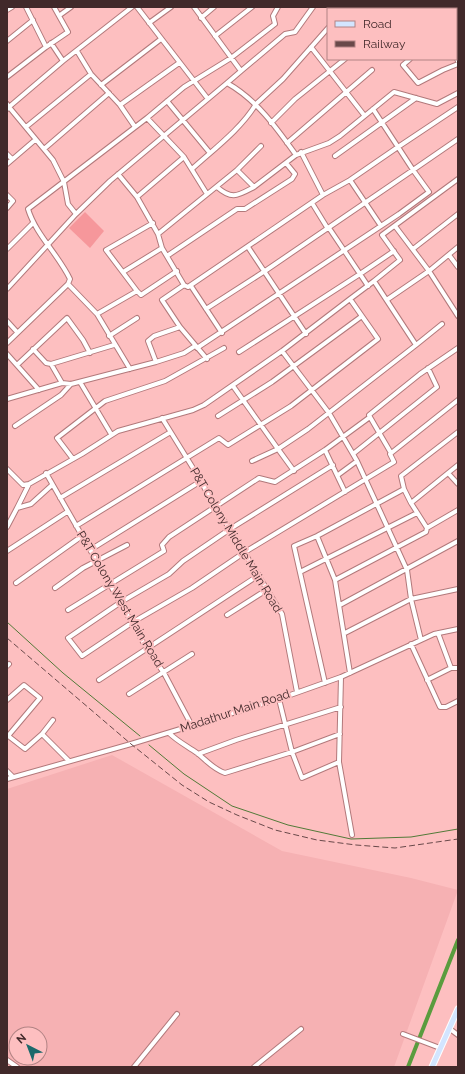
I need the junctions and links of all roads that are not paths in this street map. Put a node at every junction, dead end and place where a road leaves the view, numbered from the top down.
1 (12, 7) edge
2 (26, 7) edge
3 (54, 7) edge
4 (71, 7) edge
5 (132, 7) edge
6 (138, 7) edge
7 (171, 7) edge
8 (194, 7) edge
9 (214, 7) edge
10 (252, 7) edge
11 (278, 7) edge
12 (313, 7) edge
13 (7, 10) edge
14 (60, 15) junction
15 (201, 18) junction
16 (33, 20) junction
17 (149, 23) junction
18 (327, 29) edge
19 (215, 36) junction
20 (162, 38) junction
21 (7, 41) edge
22 (51, 43) junction
23 (46, 47) junction
24 (312, 47) junction
25 (76, 51) junction
26 (231, 58) junction
27 (344, 60) edge
28 (409, 60) edge
29 (63, 61) junction
30 (179, 62) junction
31 (458, 64) edge
32 (331, 70) junction
33 (372, 70) dead end
34 (241, 71) junction
35 (91, 74) junction
36 (7, 77) edge
37 (193, 81) junction
38 (227, 83) junction
39 (101, 84) junction
40 (348, 92) junction
41 (109, 93) junction
42 (458, 93) edge
43 (416, 98) junction
44 (208, 99) junction
45 (167, 101) junction
46 (256, 104) junction
47 (120, 105) junction
48 (8, 107) edge
49 (458, 107) edge
50 (373, 109) junction
51 (364, 115) junction
52 (147, 118) junction
53 (184, 120) junction
54 (271, 123) junction
55 (383, 124) junction
56 (26, 127) junction
57 (135, 127) junction
58 (164, 136) junction
59 (458, 139) edge
60 (36, 140) junction
61 (287, 143) junction
62 (261, 146) dead end
63 (398, 147) junction
64 (44, 148) junction
65 (301, 152) junction
66 (210, 153) junction
67 (7, 154) edge
68 (296, 155) junction
69 (335, 156) dead end
70 (184, 157) junction
71 (12, 159) junction
72 (286, 163) junction
73 (7, 164) edge
74 (192, 168) junction
75 (237, 170) junction
76 (413, 170) junction
77 (118, 174) junction
78 (458, 179) edge
79 (350, 180) junction
80 (64, 182) junction
81 (217, 187) junction
82 (254, 187) junction
83 (429, 192) junction
84 (207, 194) junction
85 (7, 195) edge
86 (323, 195) junction
87 (137, 197) junction
88 (433, 198) junction
89 (312, 202) junction
90 (365, 203) junction
91 (7, 208) edge
92 (76, 214) junction
93 (458, 214) edge
94 (32, 224) junction
95 (153, 224) junction
96 (381, 226) junction
97 (395, 226) junction
98 (328, 228) junction
99 (158, 234) junction
100 (49, 244) junction
101 (248, 247) junction
102 (458, 247) edge
103 (162, 248) junction
104 (7, 249) edge
105 (413, 249) junction
106 (344, 251) junction
107 (394, 251) junction
108 (449, 255) junction
109 (167, 256) junction
110 (458, 267) edge
111 (177, 271) junction
112 (265, 271) junction
113 (428, 271) junction
114 (123, 272) junction
115 (360, 274) junction
116 (374, 281) junction
117 (68, 284) junction
118 (184, 285) junction
119 (191, 286) junction
120 (368, 286) junction
121 (7, 289) edge
122 (137, 291) junction
123 (280, 294) junction
124 (350, 299) junction
125 (388, 299) junction
126 (206, 309) junction
127 (97, 314) junction
128 (362, 316) junction
129 (458, 316) edge
130 (296, 317) junction
131 (137, 318) dead end
132 (7, 321) edge
133 (442, 324) dead end
134 (180, 327) junction
135 (17, 332) junction
136 (222, 333) junction
137 (306, 334) junction
138 (109, 336) junction
139 (7, 343) edge
140 (114, 345) junction
141 (416, 345) junction
142 (196, 347) junction
143 (224, 348) dead end
144 (458, 348) edge
145 (33, 349) junction
146 (282, 351) junction
147 (239, 352) dead end
148 (90, 353) junction
149 (7, 354) edge
150 (207, 359) junction
151 (156, 362) junction
152 (51, 364) junction
153 (17, 365) junction
154 (294, 366) junction
155 (428, 368) junction
156 (130, 369) junction
157 (80, 382) junction
158 (62, 383) junction
159 (71, 384) junction
160 (233, 386) junction
161 (39, 390) junction
162 (312, 391) junction
163 (7, 399) edge
164 (244, 400) junction
165 (458, 400) edge
166 (94, 408) junction
167 (329, 413) junction
168 (218, 416) dead end
169 (370, 417) junction
170 (162, 418) junction
171 (261, 425) junction
172 (15, 426) dead end
173 (458, 432) edge
174 (170, 433) dead end
175 (381, 433) junction
176 (111, 434) junction
177 (343, 436) junction
178 (278, 449) junction
179 (326, 450) junction
180 (391, 453) junction
181 (353, 454) junction
182 (186, 458) junction
183 (73, 459) junction
184 (252, 461) dead end
185 (357, 461) junction
186 (333, 465) junction
187 (458, 465) edge
188 (7, 469) edge
189 (294, 470) junction
190 (46, 473) junction
191 (448, 473) junction
192 (338, 475) junction
193 (366, 480) junction
194 (201, 481) junction
195 (29, 484) junction
196 (458, 484) edge
197 (52, 485) junction
198 (404, 489) junction
199 (345, 492) junction
200 (60, 498) junction
201 (411, 502) junction
202 (377, 503) junction
203 (214, 506) junction
204 (17, 508) junction
205 (458, 510) edge
206 (67, 512) junction
207 (417, 513) junction
208 (76, 526) junction
209 (7, 527) edge
210 (389, 528) junction
211 (426, 528) junction
212 (230, 529) junction
213 (82, 536) junction
214 (317, 536) junction
215 (458, 541) edge
216 (127, 544) dead end
217 (397, 548) junction
218 (90, 550) junction
219 (7, 551) edge
220 (245, 552) junction
221 (327, 560) junction
222 (97, 561) junction
223 (407, 570) junction
224 (300, 572) junction
225 (260, 575) junction
226 (335, 580) junction
227 (110, 582) junction
228 (16, 583) dead end
229 (55, 588) dead end
230 (268, 589) junction
231 (458, 589) edge
232 (411, 599) junction
233 (121, 602) junction
234 (340, 605) junction
235 (68, 610) dead end
236 (227, 615) dead end
237 (132, 622) junction
238 (458, 629) edge
239 (345, 633) junction
240 (438, 633) junction
241 (421, 640) junction
242 (412, 644) junction
243 (147, 649) junction
244 (192, 654) dead end
245 (451, 668) junction
246 (458, 668) edge
247 (164, 673) junction
248 (350, 673) junction
249 (341, 677) junction
250 (99, 680) dead end
251 (427, 680) junction
252 (325, 683) junction
253 (296, 692) junction
254 (129, 694) dead end
255 (279, 699) junction
256 (7, 700) edge
257 (458, 701) edge
258 (341, 707) junction
259 (53, 720) dead end
260 (286, 725) junction
261 (192, 726) junction
262 (168, 733) junction
263 (42, 734) junction
264 (340, 734) junction
265 (7, 736) edge
266 (292, 752) junction
267 (198, 754) junction
268 (69, 761) junction
269 (340, 762) junction
270 (7, 772) edge
271 (13, 777) junction
272 (7, 779) edge
273 (352, 835) dead end
274 (458, 1009) edge
275 (177, 1014) dead end
276 (301, 1029) dead end
277 (450, 1029) junction
278 (403, 1034) dead end
279 (458, 1036) edge
280 (440, 1048) junction
281 (7, 1060) edge
282 (17, 1067) edge
283 (134, 1067) edge
284 (254, 1067) edge
285 (432, 1067) edge

1 - 13 street
2 - 16 street
3 - 14 street
4 - 14 street
5 - 25 street
6 - 17 street
7 - 17 street
8 - 15 street
9 - 15 street
10 - 19 street
11 - 26 street
12 - 34 street
14 - 22 street
15 - 19 street
16 - 21 street
16 - 23 street
17 - 20 street
18 - 24 street
19 - 26 street
20 - 30 street
20 - 39 street
22 - 23 street
22 - 29 street
23 - 36 street
24 - 32 street
24 - 46 street
25 - 29 street
25 - 35 street
26 - 34 street
26 - 37 street
27 - 32 street
28 - 31 street
29 - 48 street
30 - 37 street
30 - 47 street
32 - 40 street
32 - 54 street
33 - 40 street
34 - 38 street
35 - 39 street
35 - 56 street
37 - 44 street
37 - 45 street
38 - 44 street
38 - 46 street
39 - 41 street
40 - 51 street
40 - 61 street
41 - 47 street
41 - 64 street
42 - 43 street
43 - 50 street
43 - 55 street
44 - 53 street
45 - 52 street
45 - 53 street
46 - 54 street
46 - 66 street
47 - 57 street
48 - 56 street
49 - 63 street
50 - 51 street
50 - 55 street
51 - 65 street
52 - 57 street
52 - 58 street
53 - 58 street
53 - 66 street
54 - 61 street
55 - 63 street
55 - 69 street
56 - 60 street
57 - 80 street
58 - 70 street
58 - 77 street
59 - 76 street
60 - 64 street
60 - 71 street
61 - 68 street
62 - 75 street
63 - 76 street
63 - 79 street
64 - 80 street
65 - 68 street
65 - 86 street
66 - 74 street
67 - 71 street
68 - 72 street
70 - 74 street
70 - 87 street
71 - 73 street
72 - 82 street
72 - 109 street
74 - 84 street
75 - 81 street
75 - 82 street
76 - 83 street
76 - 90 street
77 - 87 street
77 - 92 street
78 - 88 street
79 - 86 street
79 - 90 street
80 - 92 street
80 - 94 street
81 - 82 street
81 - 84 street
83 - 88 street
83 - 96 street
84 - 99 street
85 - 91 street
86 - 89 street
87 - 95 street
88 - 97 street
89 - 98 street
89 - 101 street
90 - 96 street
90 - 98 street
92 - 100 street
93 - 105 street
94 - 100 street
94 - 104 street
95 - 99 street
95 - 114 street
96 - 106 street
97 - 105 street
97 - 107 street
98 - 106 street
98 - 112 street
99 - 103 street
100 - 117 street
100 - 121 street
101 - 112 street
101 - 119 street
102 - 108 street
103 - 109 street
103 - 114 street
105 - 113 street
106 - 115 street
106 - 123 street
107 - 115 street
107 - 116 street
108 - 110 street
108 - 113 street
109 - 111 street
111 - 118 street
111 - 122 street
112 - 123 street
112 - 126 street
113 - 125 street
113 - 129 street
114 - 122 street
115 - 120 street
115 - 130 street
116 - 120 street
116 - 125 street
117 - 127 street
117 - 135 street
118 - 119 street
118 - 134 street
119 - 126 street
120 - 124 street
122 - 127 street
123 - 130 street
123 - 136 street
124 - 128 street
124 - 137 street
125 - 141 street
126 - 136 street
127 - 138 street
128 - 154 street
128 - 162 street
130 - 137 street
130 - 147 street
131 - 138 street
132 - 135 street
133 - 141 street
134 - 142 street
134 - 151 street
135 - 139 street
136 - 142 street
137 - 146 street
138 - 140 street
140 - 148 street
140 - 156 street
141 - 167 street
142 - 150 street
142 - 151 street
143 - 150 street
144 - 155 street
145 - 148 street
145 - 152 street
145 - 153 street
146 - 154 street
146 - 160 street
148 - 152 street
149 - 153 street
150 - 166 street
151 - 156 street
152 - 158 street
153 - 161 street
154 - 162 street
154 - 164 street
155 - 169 street
155 - 175 street
156 - 157 street
157 - 159 street
157 - 166 street
158 - 159 street
158 - 161 street
159 - 172 street
160 - 164 street
160 - 170 street
161 - 163 street
162 - 167 street
162 - 171 street
164 - 168 street
164 - 171 street
165 - 180 street
166 - 176 street
166 - 183 street
167 - 177 street
167 - 178 street
169 - 175 street
169 - 177 street
170 - 176 street
170 - 182 street, P&T Colony Middle Main Road
171 - 178 street
171 - 182 street
173 - 198 street
174 - 200 street
175 - 180 street
175 - 181 street
176 - 183 street
177 - 179 street
177 - 181 street
178 - 184 street
178 - 189 street
179 - 186 street
179 - 189 street
180 - 193 street
181 - 185 street
182 - 194 street, P&T Colony Middle Main Road
182 - 208 street
183 - 190 street
185 - 192 street
185 - 193 street
186 - 192 street
186 - 212 street
187 - 191 street
188 - 195 street
189 - 203 street
190 - 195 street
190 - 197 street, P&T Colony West Main Road
191 - 196 street
191 - 201 street
192 - 199 street
193 - 199 street
193 - 202 street
194 - 203 street, P&T Colony Middle Main Road
194 - 218 street
195 - 204 street
197 - 200 street, P&T Colony West Main Road
197 - 204 street
198 - 201 street
198 - 202 street
199 - 220 street
200 - 206 street, P&T Colony West Main Road
201 - 207 street
202 - 210 street
202 - 214 street
203 - 212 street, P&T Colony Middle Main Road
203 - 227 street
204 - 209 street
205 - 211 street
206 - 208 street, P&T Colony West Main Road
206 - 219 street
207 - 210 street
207 - 211 street
208 - 213 street, P&T Colony West Main Road
210 - 217 street
210 - 221 street
211 - 217 street
212 - 220 street, P&T Colony Middle Main Road
212 - 233 street
213 - 218 street, P&T Colony West Main Road
213 - 228 street
214 - 221 street
214 - 224 street
215 - 223 street
216 - 222 street
217 - 223 street
217 - 226 street
218 - 222 street, P&T Colony West Main Road
220 - 225 street, P&T Colony Middle Main Road
220 - 237 street
221 - 224 street
221 - 226 street
222 - 227 street, P&T Colony West Main Road
222 - 229 street
223 - 232 street
223 - 234 street
224 - 252 street
225 - 230 street, P&T Colony Middle Main Road
225 - 243 street
226 - 234 street
227 - 233 street, P&T Colony West Main Road
227 - 235 street
230 - 236 street
230 - 253 street, P&T Colony Middle Main Road
231 - 232 street
232 - 239 street
232 - 241 street
233 - 237 street, P&T Colony West Main Road
233 - 237 street
234 - 239 street
237 - 243 street, P&T Colony West Main Road
238 - 240 street, Madathur Main Road
239 - 248 street
240 - 241 street, Madathur Main Road
240 - 245 street
241 - 242 street, Madathur Main Road
242 - 248 street, Madathur Main Road
242 - 251 street
243 - 247 street, P&T Colony West Main Road
243 - 250 street
244 - 247 street
245 - 246 street
245 - 251 street
247 - 254 street
247 - 261 street, P&T Colony West Main Road
248 - 249 street, Madathur Main Road
249 - 252 street, Madathur Main Road
249 - 258 street
251 - 257 street
252 - 253 street, Madathur Main Road
253 - 255 street, Madathur Main Road
255 - 260 street
255 - 261 street, Madathur Main Road
256 - 265 street
258 - 260 street
258 - 264 street
259 - 263 street
260 - 266 street
260 - 267 street
261 - 262 street, Madathur Main Road
262 - 267 street
262 - 268 street, Madathur Main Road
263 - 265 street
263 - 268 street
264 - 266 street
264 - 269 street
266 - 267 street
266 - 269 street
268 - 271 street, Madathur Main Road
269 - 273 street
270 - 271 street
271 - 272 street, Madathur Main Road
274 - 277 main road
275 - 283 street
276 - 284 street
277 - 279 street
277 - 280 main road
278 - 280 street
280 - 285 main road
281 - 282 street

